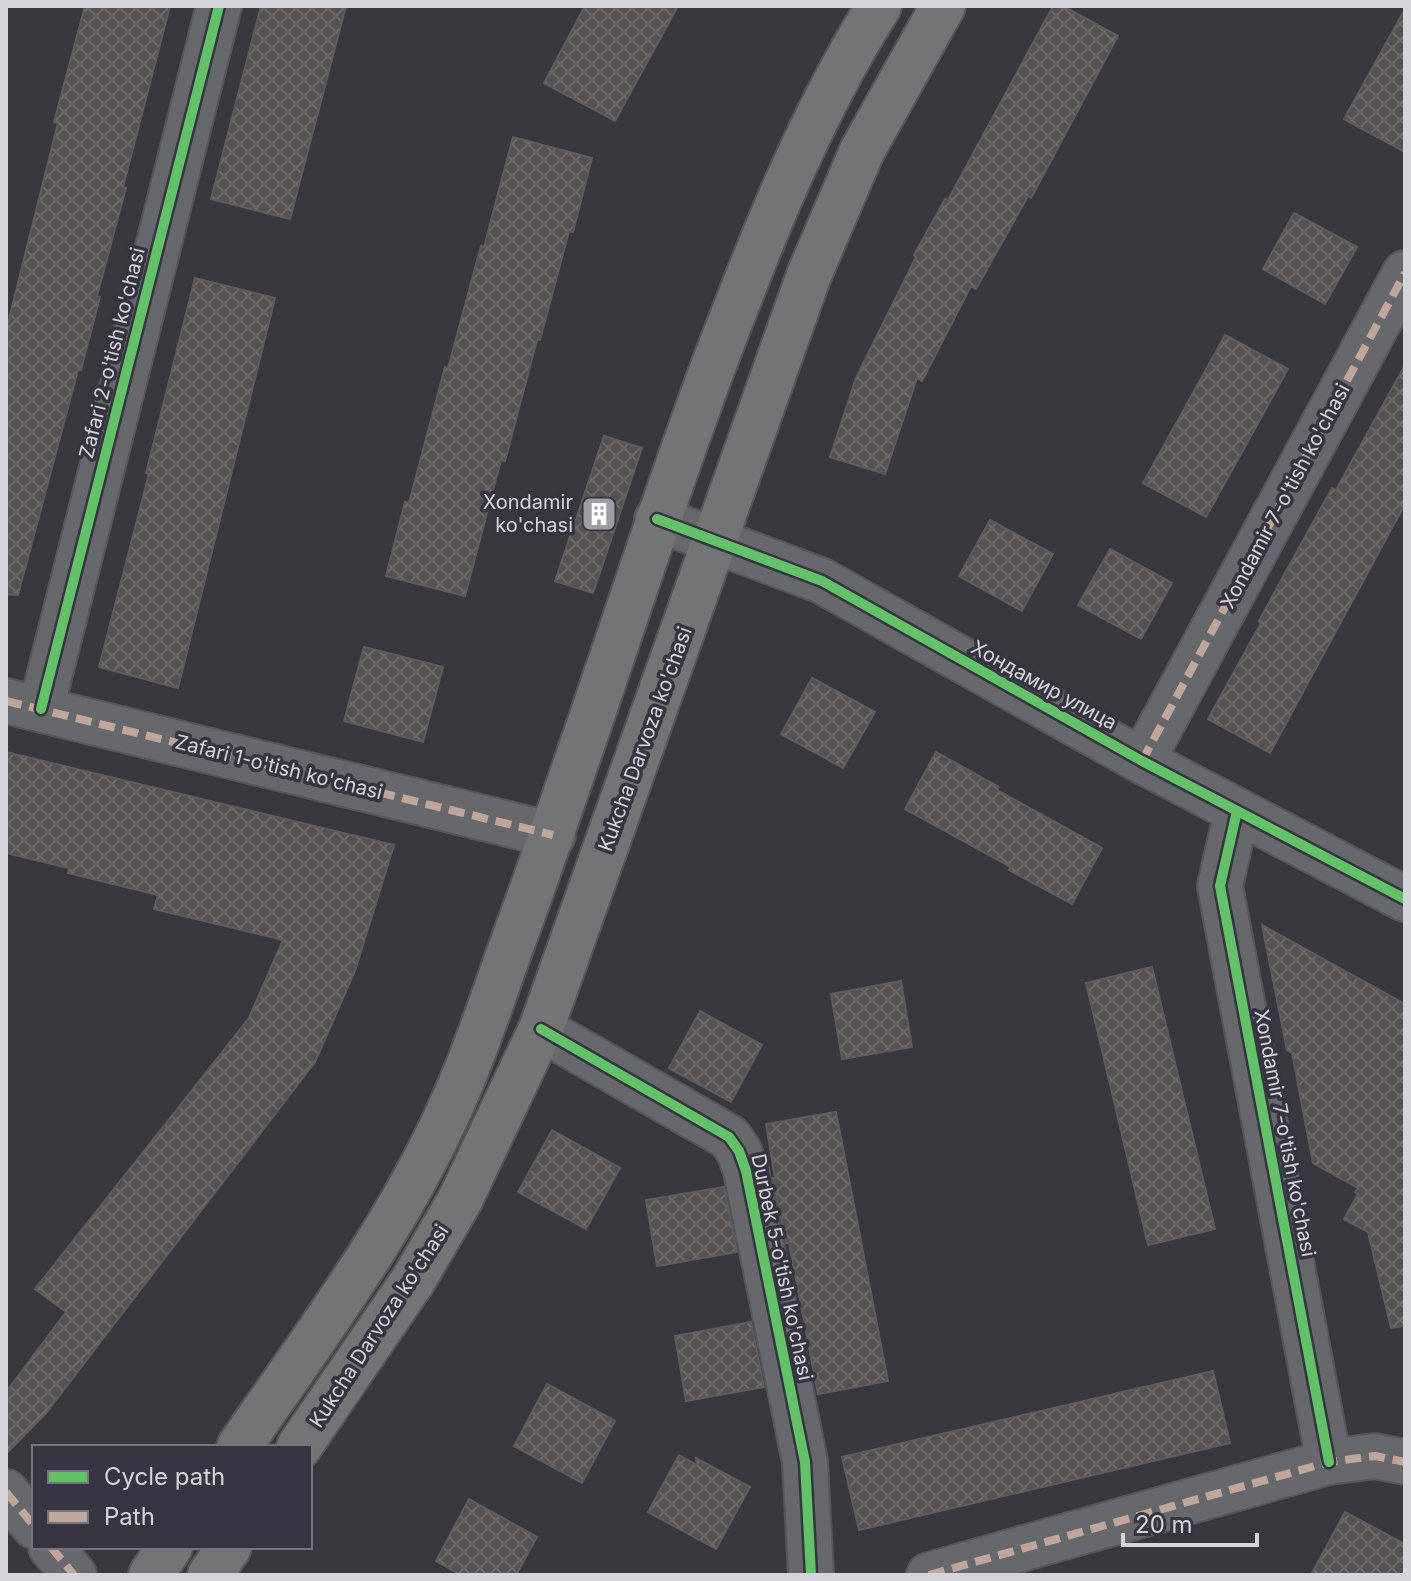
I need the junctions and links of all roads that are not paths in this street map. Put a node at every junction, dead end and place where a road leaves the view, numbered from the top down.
1 (219, 6) edge
2 (879, 6) edge
3 (943, 6) edge
4 (1405, 273) edge
5 (657, 519) junction
6 (716, 540) junction
7 (23, 705) edge
8 (1142, 761) junction
9 (1237, 811) junction
10 (553, 835) junction
11 (1405, 899) edge
12 (541, 1029) junction
13 (240, 1445) edge
14 (300, 1445) edge
15 (1329, 1462) junction
16 (1405, 1462) edge
17 (6, 1492) edge
18 (32, 1524) edge
19 (53, 1549) edge
20 (169, 1549) edge
21 (228, 1549) edge
22 (74, 1575) edge
23 (151, 1575) edge
24 (210, 1575) edge
25 (811, 1575) edge
26 (929, 1575) edge

1 - 7 street, Zafari 2-o'tish ko'chasi
2 - 5 main road
3 - 6 main road, Kukcha Darvoza ko'chasi
4 - 8 street, Xondamir 7-o'tish ko'chasi
5 - 6 street, Хондамир улица
5 - 10 main road
6 - 8 street, Хондамир улица
6 - 12 main road, Kukcha Darvoza ko'chasi
7 - 10 street, Zafari 1-o'tish ko'chasi
8 - 9 street, Хондамир улица
9 - 11 street, Хондамир улица
9 - 15 street, Xondamir 7-o'tish ko'chasi
10 - 13 main road
12 - 14 main road, Kukcha Darvoza ko'chasi
12 - 25 street, Durbek 5-o'tish ko'chasi
15 - 16 street
15 - 26 street
17 - 18 street
19 - 22 street
20 - 23 main road
21 - 24 main road

